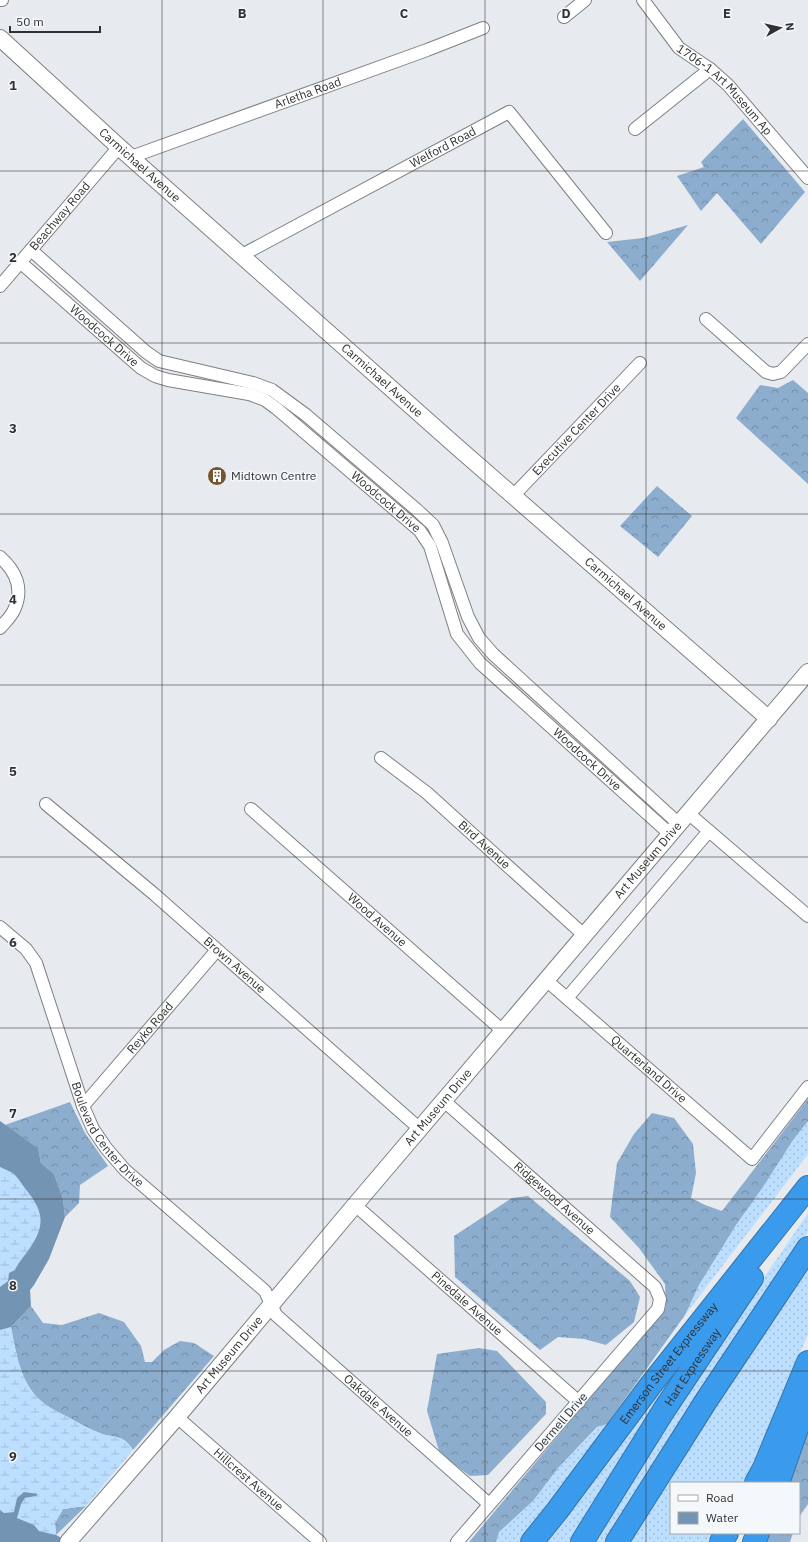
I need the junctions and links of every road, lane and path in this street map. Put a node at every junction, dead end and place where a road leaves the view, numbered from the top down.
1 (585, 0) edge
2 (648, 2) edge
3 (564, 17) dead end
4 (483, 28) dead end
5 (0, 38) edge
6 (710, 69) junction
7 (635, 129) dead end
8 (119, 146) junction
9 (131, 157) junction
10 (808, 178) edge
11 (606, 233) dead end
12 (32, 250) junction
13 (242, 255) junction
14 (20, 262) junction
15 (0, 286) edge
16 (706, 319) dead end
17 (808, 344) edge
18 (640, 363) dead end
19 (513, 496) junction
20 (0, 557) edge
21 (0, 628) edge
22 (808, 672) edge
23 (769, 719) junction
24 (381, 758) dead end
25 (46, 804) dead end
26 (251, 809) dead end
27 (679, 824) junction
28 (709, 831) junction
29 (808, 916) edge
30 (0, 927) edge
31 (584, 935) junction
32 (217, 950) junction
33 (546, 980) junction
34 (567, 998) junction
35 (503, 1031) junction
36 (808, 1087) edge
37 (444, 1101) junction
38 (83, 1106) junction
39 (420, 1129) junction
40 (808, 1187) edge
41 (808, 1196) edge
42 (355, 1205) junction
43 (808, 1248) edge
44 (660, 1299) joint
45 (271, 1304) junction
46 (808, 1362) edge
47 (808, 1397) edge
48 (579, 1402) junction
49 (177, 1417) junction
50 (757, 1482) edge
51 (778, 1482) edge
52 (489, 1504) junction
53 (71, 1538) edge
54 (320, 1542) edge
55 (457, 1542) edge
56 (532, 1542) edge
57 (582, 1542) edge
58 (617, 1542) edge

1 - 3 street
2 - 6 street, 1706-1 Art Museum Ap
4 - 9 street, Arletha Road
5 - 8 street, Carmichael Avenue
6 - 7 street
6 - 10 street, 1706-1 Art Museum Ap
8 - 9 street, Carmichael Avenue
8 - 12 street, Beachway Road
9 - 13 street, Carmichael Avenue
11 - 13 street, Welford Road
12 - 14 street, Beachway Road
12 - 27 street, Woodcock Drive
13 - 19 street, Carmichael Avenue
14 - 15 street, Beachway Road
14 - 27 street, Woodcock Drive
16 - 17 street
18 - 19 street, Executive Center Drive
19 - 23 street, Carmichael Avenue
20 - 21 street
22 - 23 street, Art Museum Drive
23 - 27 street, Art Museum Drive
24 - 31 street, Bird Avenue
25 - 32 street, Brown Avenue
26 - 35 street, Wood Avenue
27 - 28 street
27 - 31 street, Art Museum Drive
28 - 29 street
28 - 34 street
30 - 38 street, Boulevard Center Drive
31 - 33 street, Art Museum Drive
32 - 38 street, Reyko Road
32 - 39 street, Brown Avenue
33 - 34 street, Quarterland Drive
33 - 35 street, Art Museum Drive
34 - 36 street, Quarterland Drive
35 - 37 street, Art Museum Drive
37 - 39 street, Art Museum Drive
37 - 44 street, Ridgewood Avenue
38 - 45 street, Boulevard Center Drive
39 - 42 street, Art Museum Drive
40 - 56 highway, Emerson Street Expressway
41 - 57 highway, Hart Expressway
42 - 45 street, Art Museum Drive
42 - 48 street, Pinedale Avenue
43 - 58 highway
44 - 48 street, Dermell Drive
45 - 49 street, Art Museum Drive
45 - 52 street, Oakdale Avenue
46 - 50 highway
47 - 51 highway
48 - 52 street, Dermell Drive
49 - 53 street, Art Museum Drive
49 - 54 street, Hillcrest Avenue
52 - 55 street, Dermell Drive

